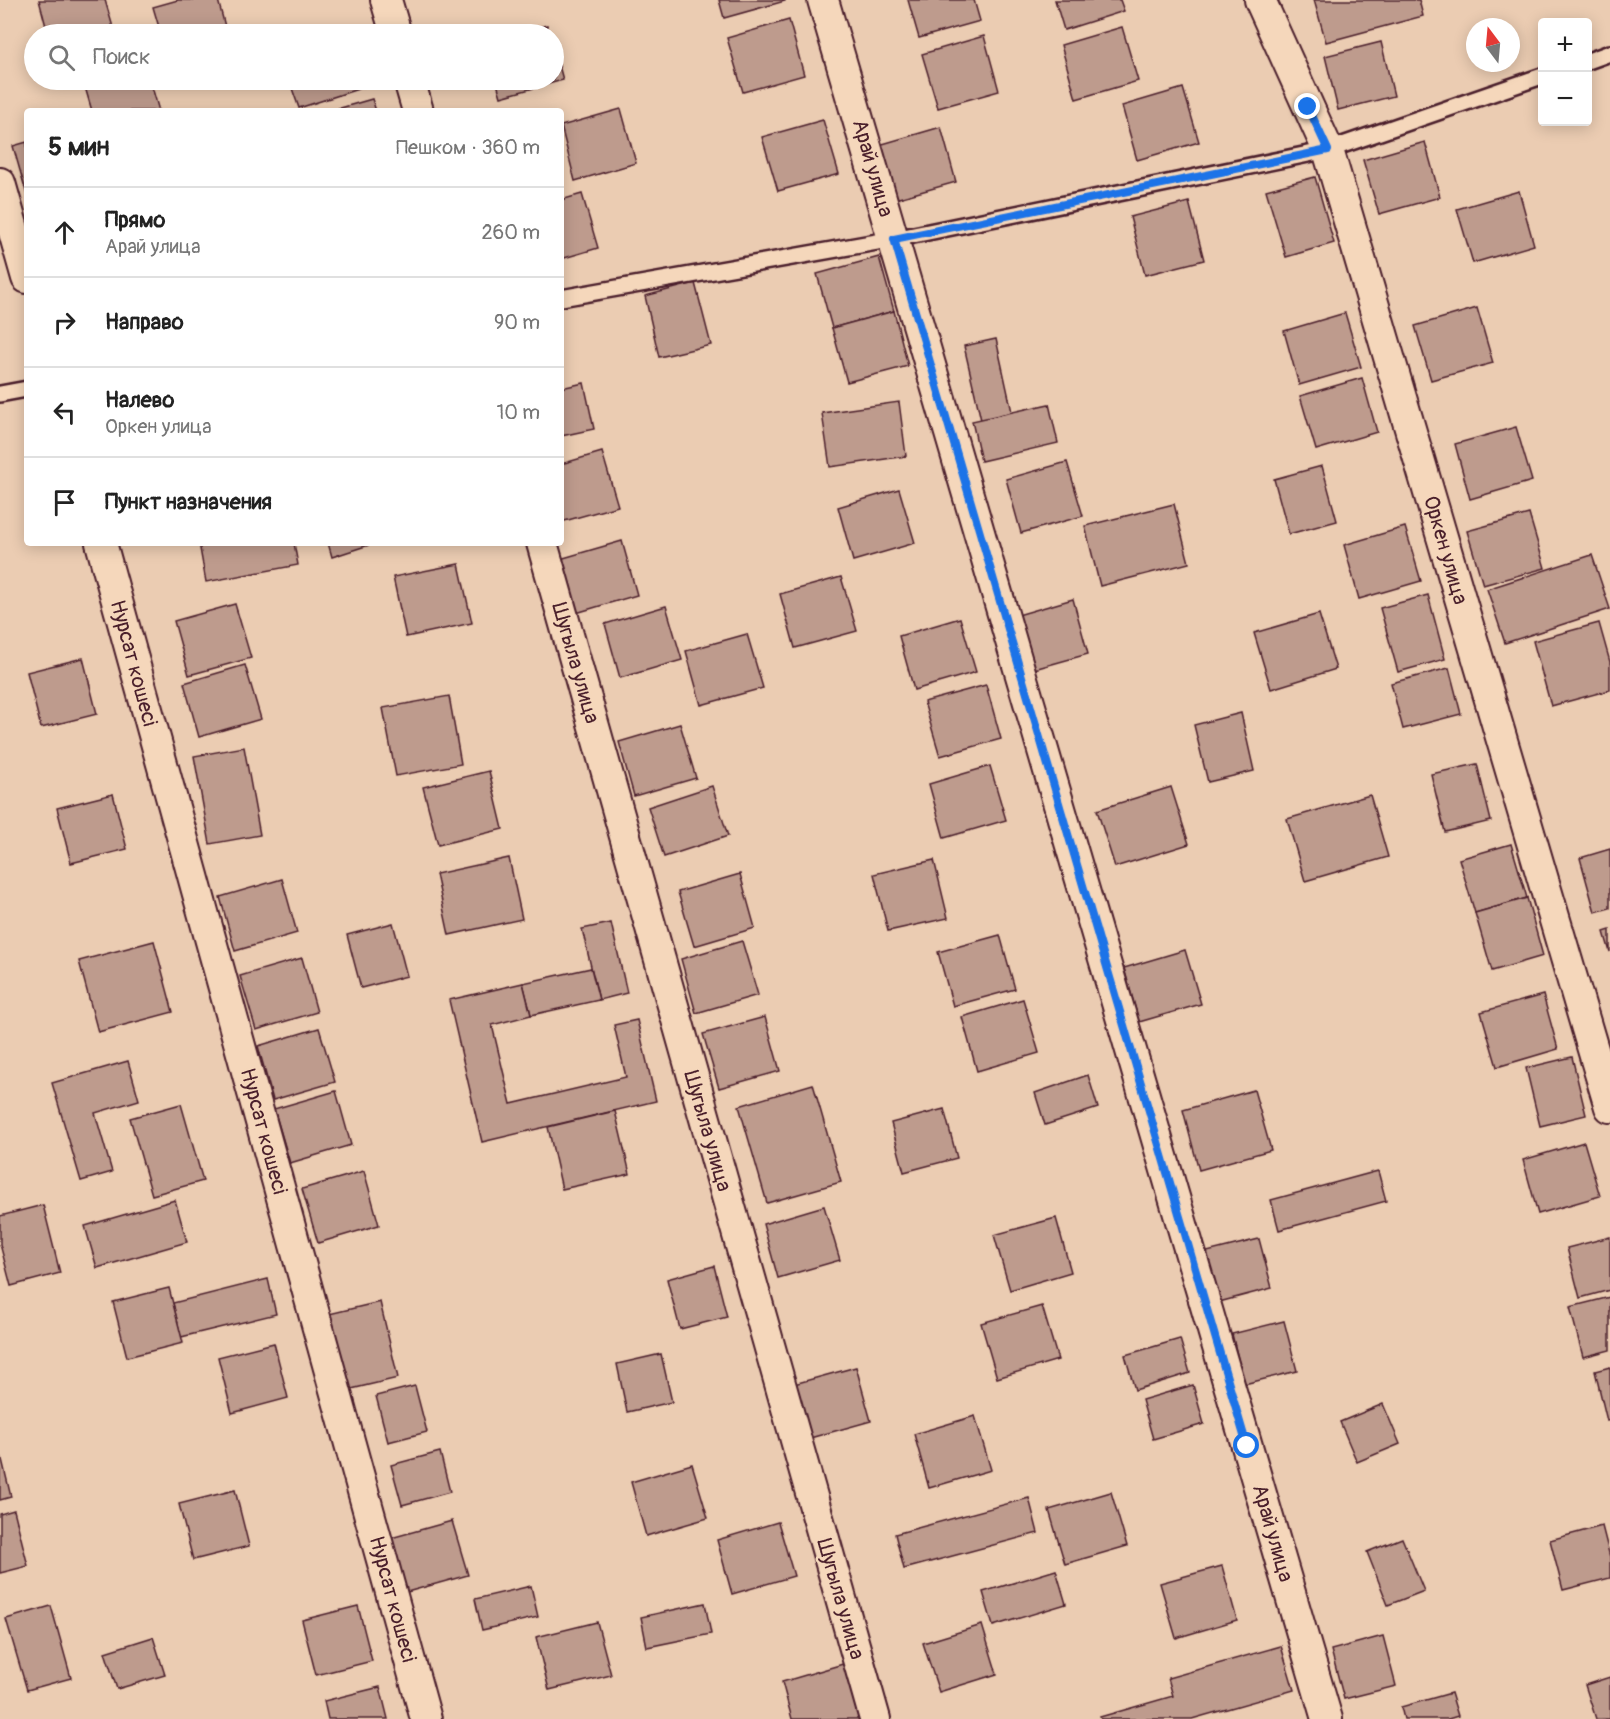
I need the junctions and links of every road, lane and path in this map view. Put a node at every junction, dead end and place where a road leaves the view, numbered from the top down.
1 (386, 0) edge
2 (823, 0) edge
3 (1260, 0) edge
4 (393, 24) edge
5 (1610, 53) edge
6 (1592, 59) edge
7 (1538, 77) edge
8 (412, 90) edge
9 (417, 108) edge
10 (1328, 150) junction
11 (0, 183) edge
12 (894, 239) junction
13 (24, 267) edge
14 (564, 297) edge
15 (24, 390) edge
16 (0, 394) edge
17 (102, 546) edge
18 (543, 546) edge
19 (1610, 1107) edge
20 (426, 1719) edge
21 (875, 1719) edge
22 (1327, 1719) edge

1 - 4 street
2 - 12 street, Арай улица
3 - 10 street, Оркен улица
5 - 6 lane
7 - 10 lane
8 - 9 street
10 - 12 lane
10 - 19 street, Оркен улица
11 - 13 street
12 - 14 lane
12 - 22 street, Арай улица
15 - 16 lane
17 - 20 street, Нурсат кошесi
18 - 21 street, Шугыла улица

